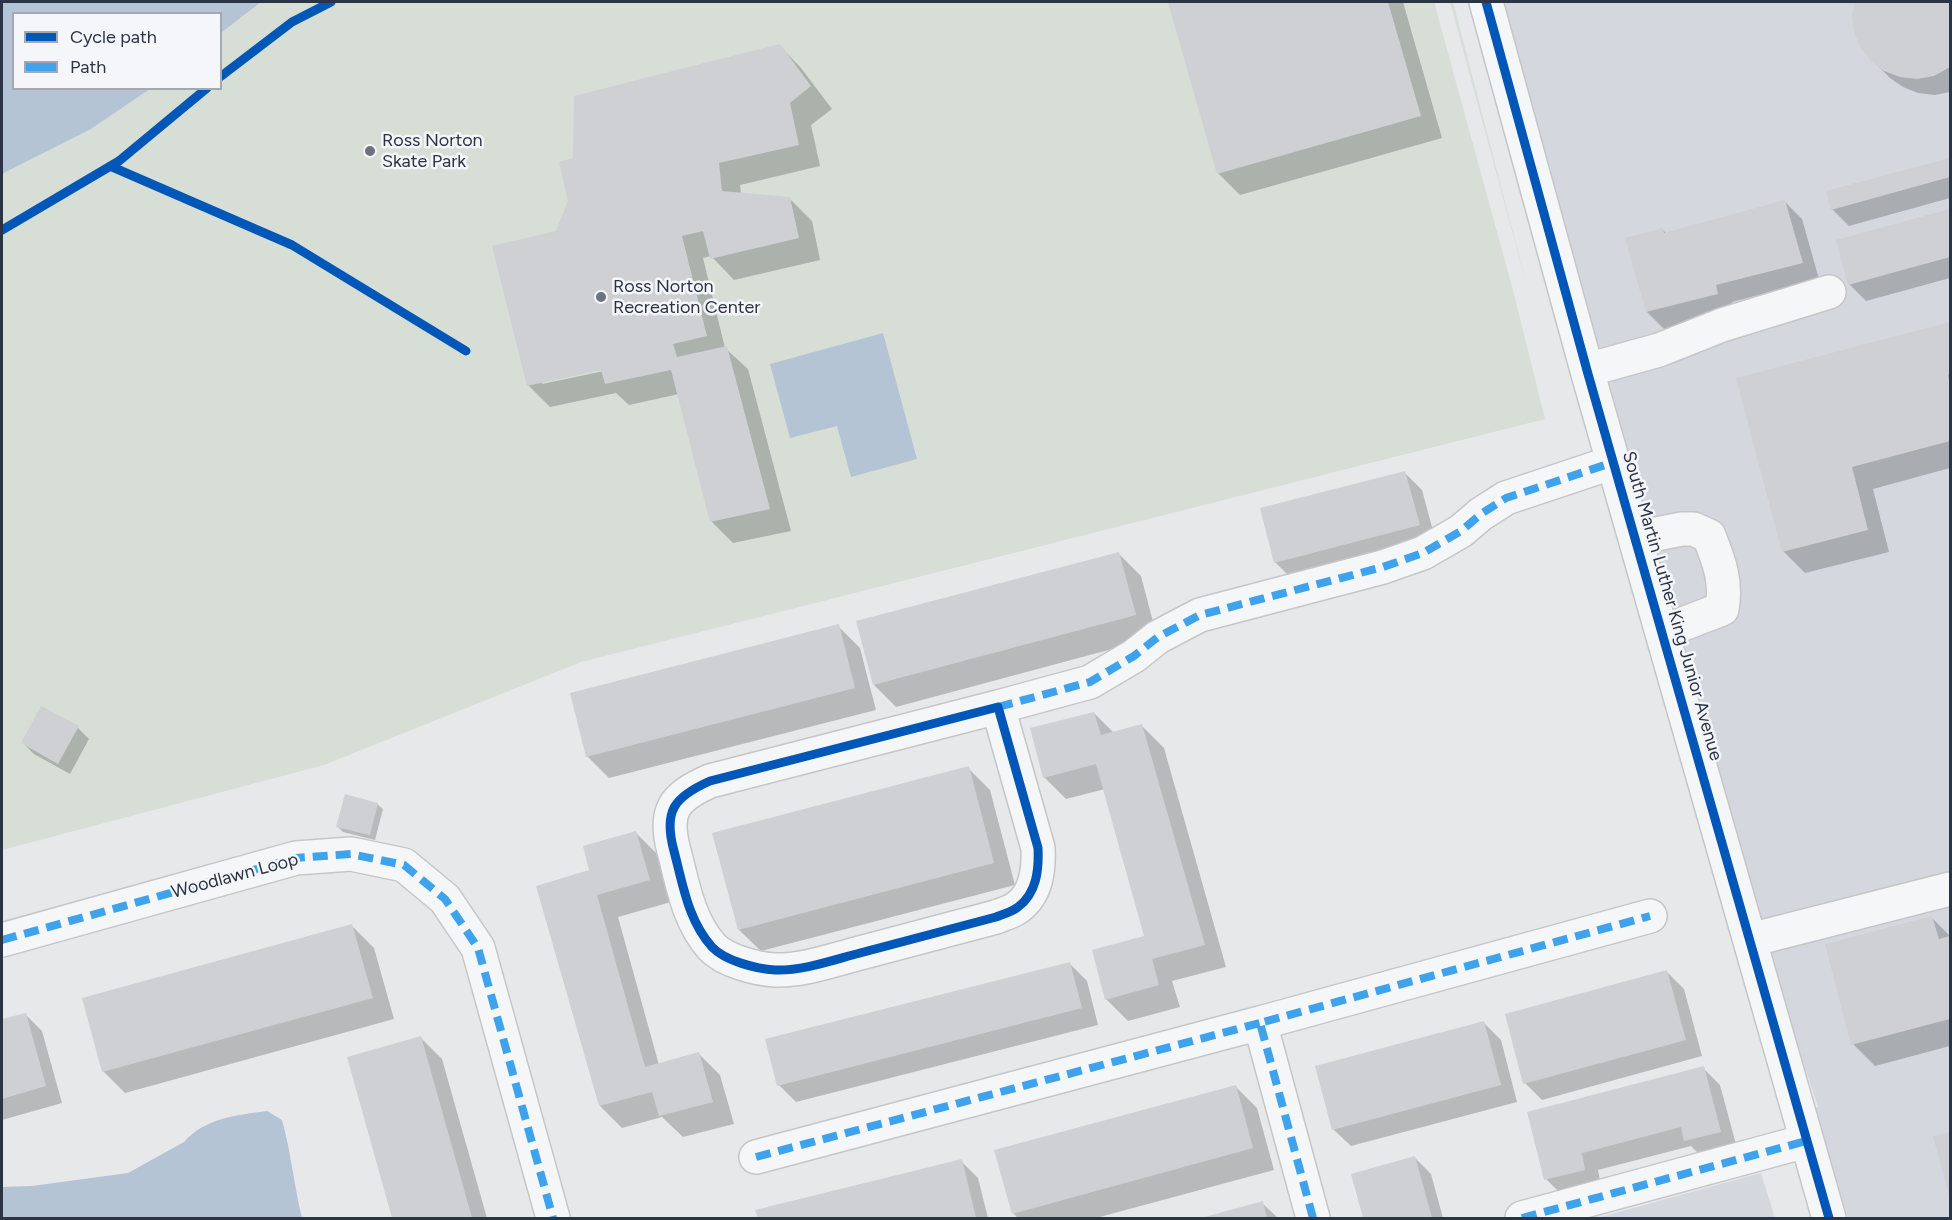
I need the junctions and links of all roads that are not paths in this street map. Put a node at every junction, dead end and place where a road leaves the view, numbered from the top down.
1 (1486, 2) edge
2 (1829, 292) dead end
3 (1587, 370) junction
4 (1614, 462) junction
5 (1635, 538) junction
6 (1662, 632) junction
7 (998, 707) junction
8 (1950, 889) edge
9 (1650, 916) dead end
10 (2, 940) edge
11 (1750, 940) junction
12 (1260, 1023) junction
13 (1806, 1141) junction
14 (756, 1157) dead end
15 (553, 1218) edge
16 (1313, 1218) edge
17 (1522, 1218) edge
18 (1829, 1218) edge

1 - 3 street, South Martin Luther King Junior Avenue
2 - 3 street
3 - 4 street, South Martin Luther King Junior Avenue
4 - 5 street, South Martin Luther King Junior Avenue
4 - 7 street
5 - 6 street, South Martin Luther King Junior Avenue
5 - 6 street
6 - 11 street, South Martin Luther King Junior Avenue
7 - 7 street
8 - 11 street
9 - 12 street
10 - 15 street, Woodlawn Loop
11 - 13 street, South Martin Luther King Junior Avenue
12 - 14 street
12 - 16 street
13 - 17 street
13 - 18 street, South Martin Luther King Junior Avenue

